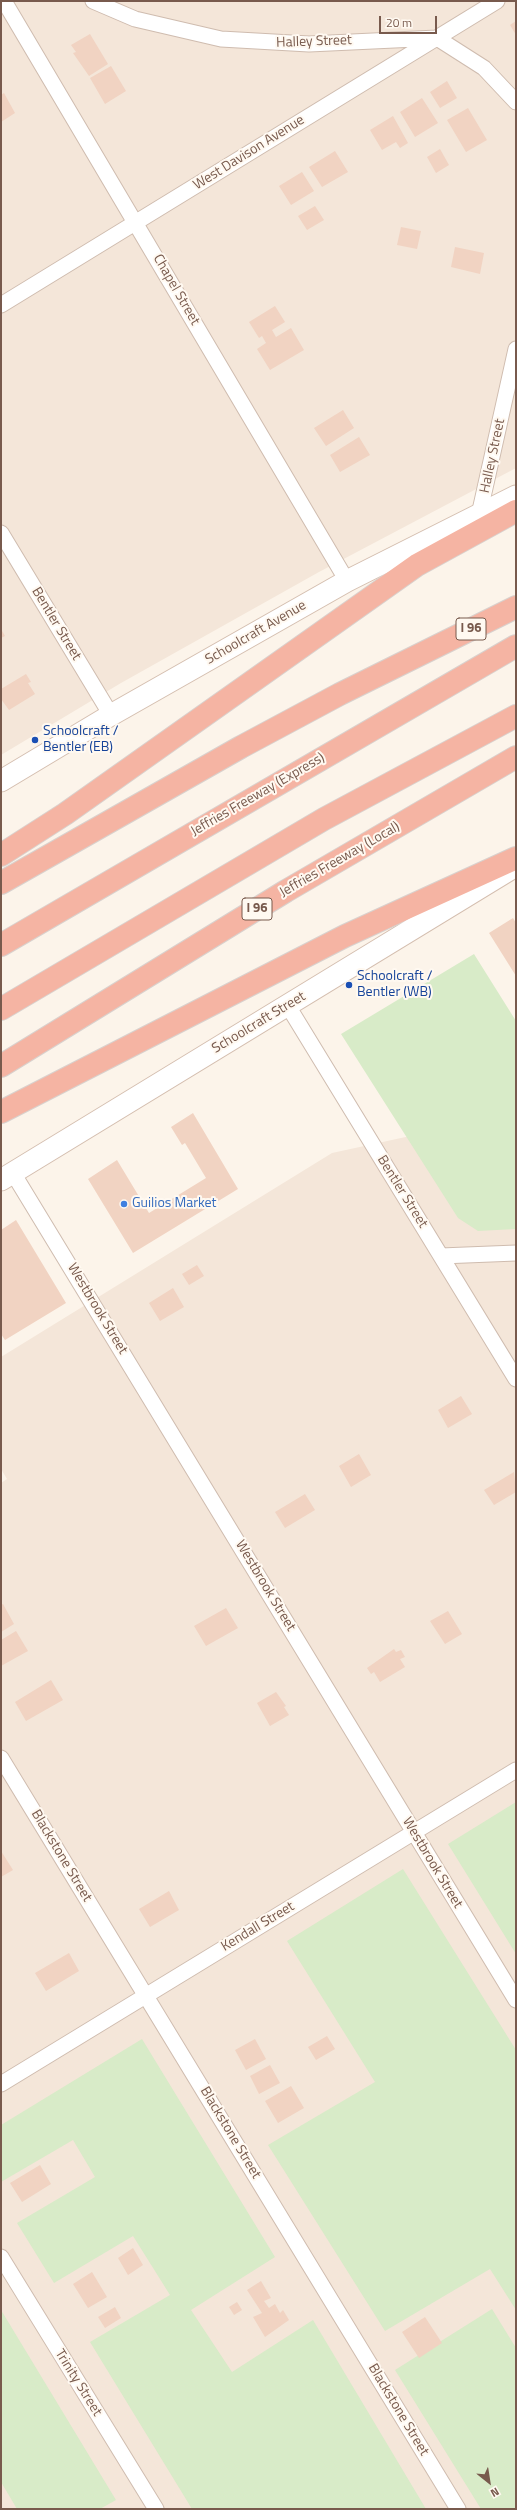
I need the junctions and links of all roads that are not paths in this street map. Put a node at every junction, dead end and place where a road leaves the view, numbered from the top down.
1 (4, 1) edge
2 (94, 1) edge
3 (497, 1) edge
4 (437, 38) junction
5 (516, 102) edge
6 (137, 223) junction
7 (1, 305) edge
8 (516, 349) edge
9 (516, 496) edge
10 (516, 511) edge
11 (479, 515) junction
12 (1, 533) edge
13 (347, 581) junction
14 (516, 607) edge
15 (516, 646) edge
16 (111, 715) junction
17 (516, 716) edge
18 (516, 757) edge
19 (1, 780) edge
20 (1, 856) edge
21 (516, 858) edge
22 (516, 866) edge
23 (1, 883) edge
24 (1, 945) edge
25 (288, 1006) junction
26 (1, 1009) edge
27 (1, 1066) edge
28 (1, 1112) edge
29 (7, 1177) edge
30 (516, 1253) edge
31 (441, 1256) junction
32 (516, 1379) edge
33 (1, 1758) edge
34 (516, 1770) edge
35 (413, 1832) junction
36 (146, 1995) junction
37 (516, 2000) edge
38 (1, 2084) edge
39 (1, 2257) edge
40 (156, 2509) edge
41 (458, 2509) edge

1 - 6 street, Chapel Street
2 - 4 street, Halley Street
3 - 4 street, West Davison Avenue
4 - 5 street
4 - 6 street, West Davison Avenue
6 - 7 street, West Davison Avenue
6 - 13 street, Chapel Street
8 - 11 street, Halley Street
9 - 11 main road, Schoolcraft Avenue
10 - 20 highway
11 - 13 main road, Schoolcraft Avenue
12 - 16 street, Bentler Street
13 - 16 main road, Schoolcraft Avenue
14 - 23 highway, I 96
15 - 24 highway, Jeffries Freeway (Express) / I 96
16 - 19 main road, Schoolcraft Avenue
17 - 26 highway
18 - 27 highway, Jeffries Freeway (Local) / I 96
21 - 28 highway
22 - 25 main road, Schoolcraft Street
25 - 29 main road, Schoolcraft Street
25 - 31 street, Bentler Street
29 - 35 street, Westbrook Street
30 - 31 street
31 - 32 street, Bentler Street
33 - 36 street, Blackstone Street
34 - 35 street, Kendall Street
35 - 36 street, Kendall Street
35 - 37 street, Westbrook Street
36 - 38 street, Kendall Street
36 - 41 street, Blackstone Street
39 - 40 street, Trinity Street

